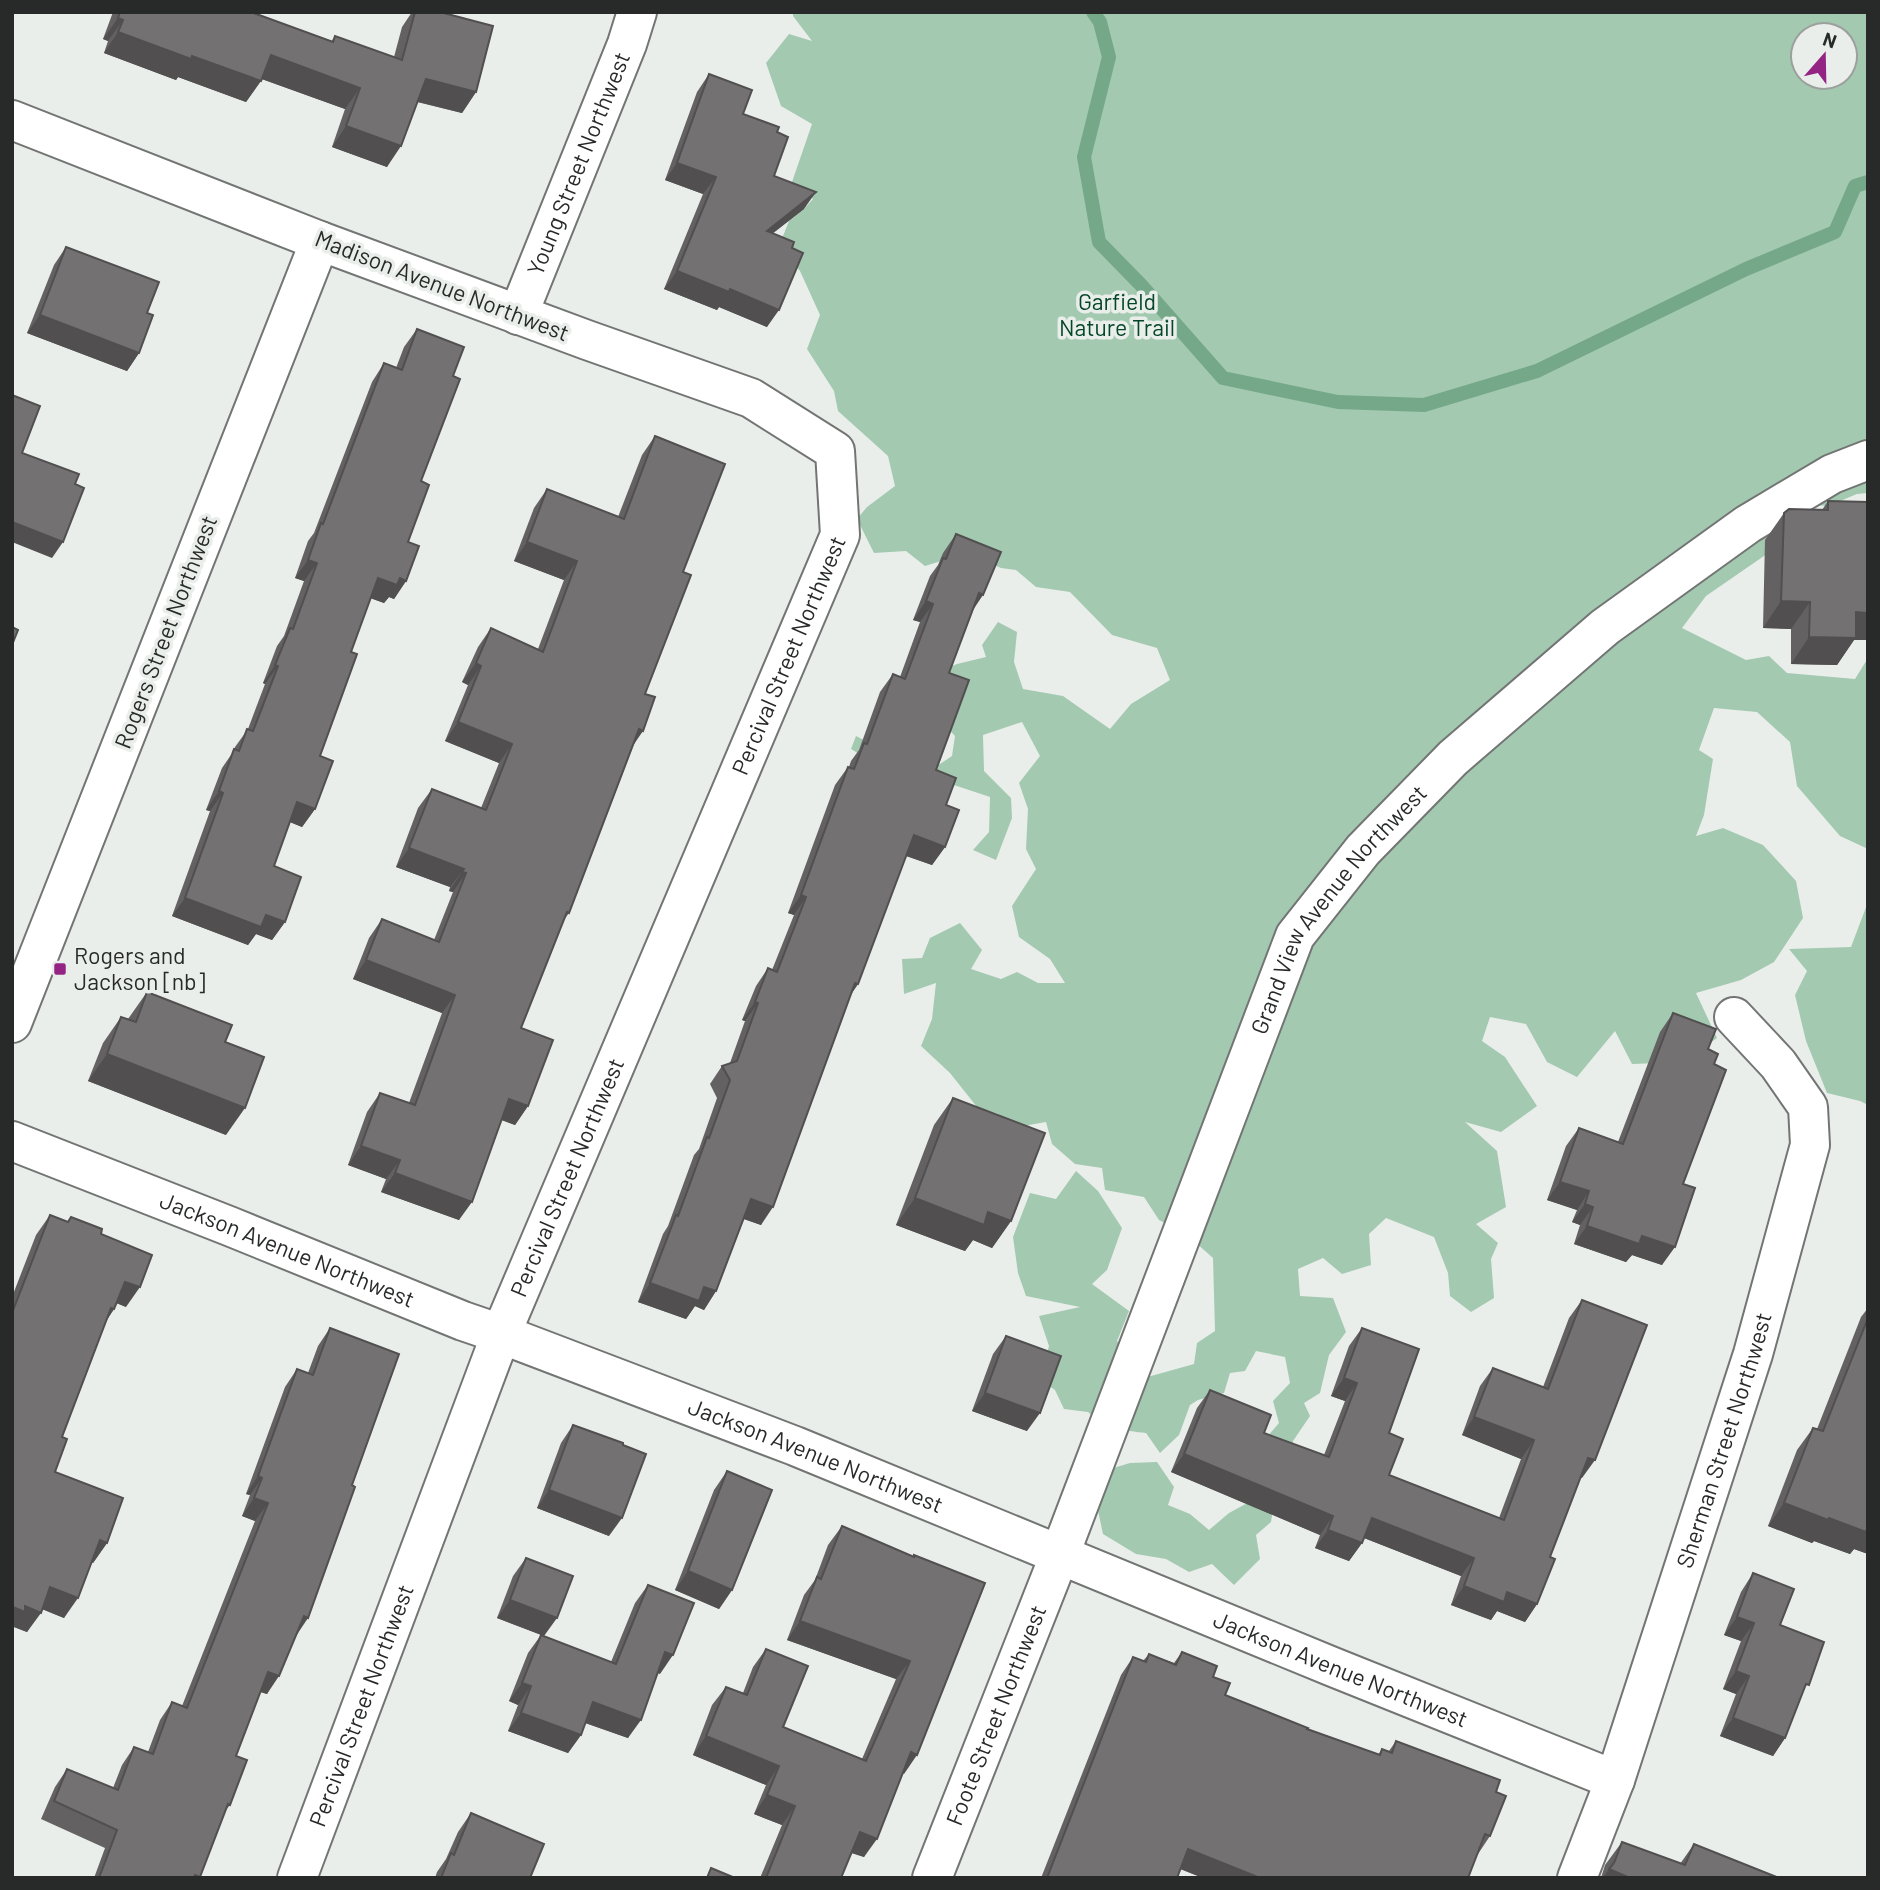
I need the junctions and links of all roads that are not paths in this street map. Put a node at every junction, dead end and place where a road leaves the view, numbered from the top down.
1 (637, 12) edge
2 (12, 120) edge
3 (320, 241) junction
4 (518, 315) junction
5 (1868, 460) edge
6 (837, 484) joint
7 (1734, 1017) dead end
8 (12, 1023) edge
9 (12, 1141) edge
10 (501, 1334) junction
11 (1060, 1554) junction
12 (1615, 1780) junction
13 (297, 1878) edge
14 (932, 1878) edge
15 (1577, 1878) edge

1 - 4 street, Young Street Northwest
2 - 3 street, Madison Avenue Northwest
3 - 4 street, Madison Avenue Northwest
3 - 8 street, Rogers Street Northwest
4 - 6 street, Madison Avenue Northwest
5 - 11 street, Grand View Avenue Northwest
6 - 10 street, Percival Street Northwest
7 - 12 street, Sherman Street Northwest
9 - 10 street, Jackson Avenue Northwest
10 - 11 street, Jackson Avenue Northwest
10 - 13 street, Percival Street Northwest
11 - 12 street, Jackson Avenue Northwest
11 - 14 street, Foote Street Northwest
12 - 15 street, Sherman Street Northwest

